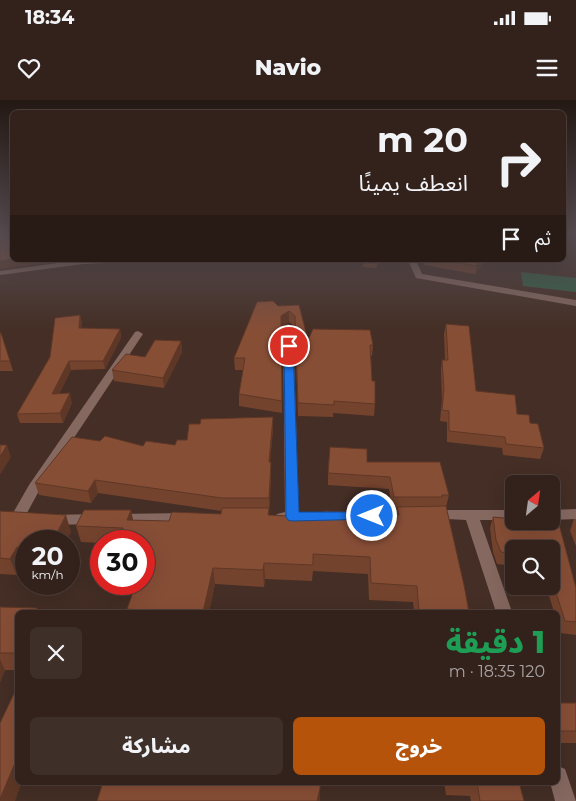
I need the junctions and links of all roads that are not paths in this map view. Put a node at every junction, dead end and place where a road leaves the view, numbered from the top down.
1 (55, 266) edge
2 (414, 266) edge
3 (0, 273) edge
4 (576, 303) edge
5 (288, 327) dead end
6 (138, 334) dead end
7 (576, 514) edge
8 (472, 515) junction
9 (505, 515) edge
10 (560, 515) edge
11 (352, 516) edge
12 (422, 516) edge
13 (272, 517) edge
14 (292, 517) junction
15 (204, 518) edge
16 (0, 520) edge
17 (16, 520) junction
18 (503, 610) edge
19 (560, 782) edge
20 (566, 801) edge

1 - 3 street
2 - 4 street
5 - 14 street
6 - 17 street
7 - 10 street
8 - 9 street
8 - 12 street
8 - 18 street
11 - 14 street
13 - 14 street
15 - 17 street
16 - 17 street
19 - 20 street

